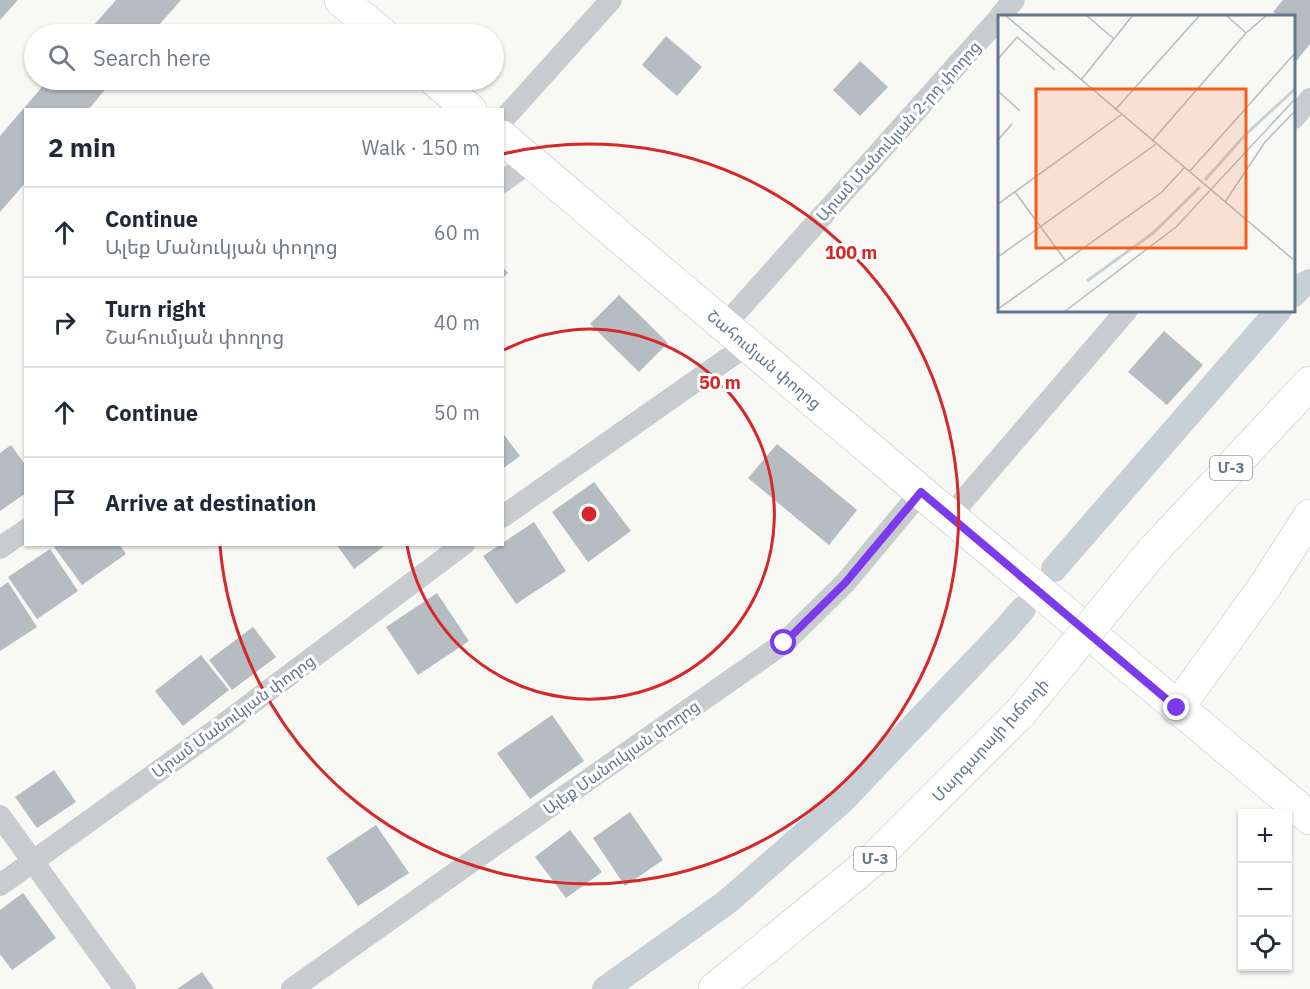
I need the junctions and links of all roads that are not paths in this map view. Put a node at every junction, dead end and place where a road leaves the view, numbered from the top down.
1 (341, 0) edge
2 (611, 0) edge
3 (1014, 0) edge
4 (1002, 15) edge
5 (998, 19) edge
6 (370, 24) edge
7 (447, 90) edge
8 (1310, 99) edge
9 (468, 108) edge
10 (1295, 116) edge
11 (504, 119) edge
12 (504, 139) edge
13 (531, 161) junction
14 (504, 181) edge
15 (1125, 312) edge
16 (736, 335) junction
17 (1310, 383) edge
18 (921, 492) junction
19 (504, 515) edge
20 (950, 516) junction
21 (1310, 516) edge
22 (24, 531) edge
23 (462, 546) edge
24 (0, 548) edge
25 (1177, 708) junction
26 (0, 816) edge
27 (1310, 818) edge
28 (33, 861) junction
29 (0, 885) edge
30 (125, 989) edge
31 (292, 989) edge
32 (715, 989) edge

1 - 6 main road
2 - 11 street
3 - 4 street, Արամ Մանուկյան 2-րդ փողոց
5 - 16 street, Արամ Մանուկյան 2-րդ փողոց
7 - 9 main road
8 - 10 street
12 - 13 main road, Շահումյան փողոց
13 - 14 street
13 - 16 main road, Շահումյան փողոց
15 - 20 street
16 - 18 main road, Շահումյան փողոց
16 - 19 street
17 - 32 main road, Մարգարայի խճուղի / Մ-3, bridge
18 - 20 main road, Շահումյան փողոց
18 - 31 street, Ալեք Մանուկյան փողոց
20 - 25 main road, Շահումյան փողոց
21 - 25 main road
22 - 24 street
23 - 28 street, Արամ Մանուկյան փողոց
25 - 27 main road, Շահումյան փողոց
26 - 28 street
28 - 29 street, Արամ Մանուկյան փողոց
28 - 30 street

